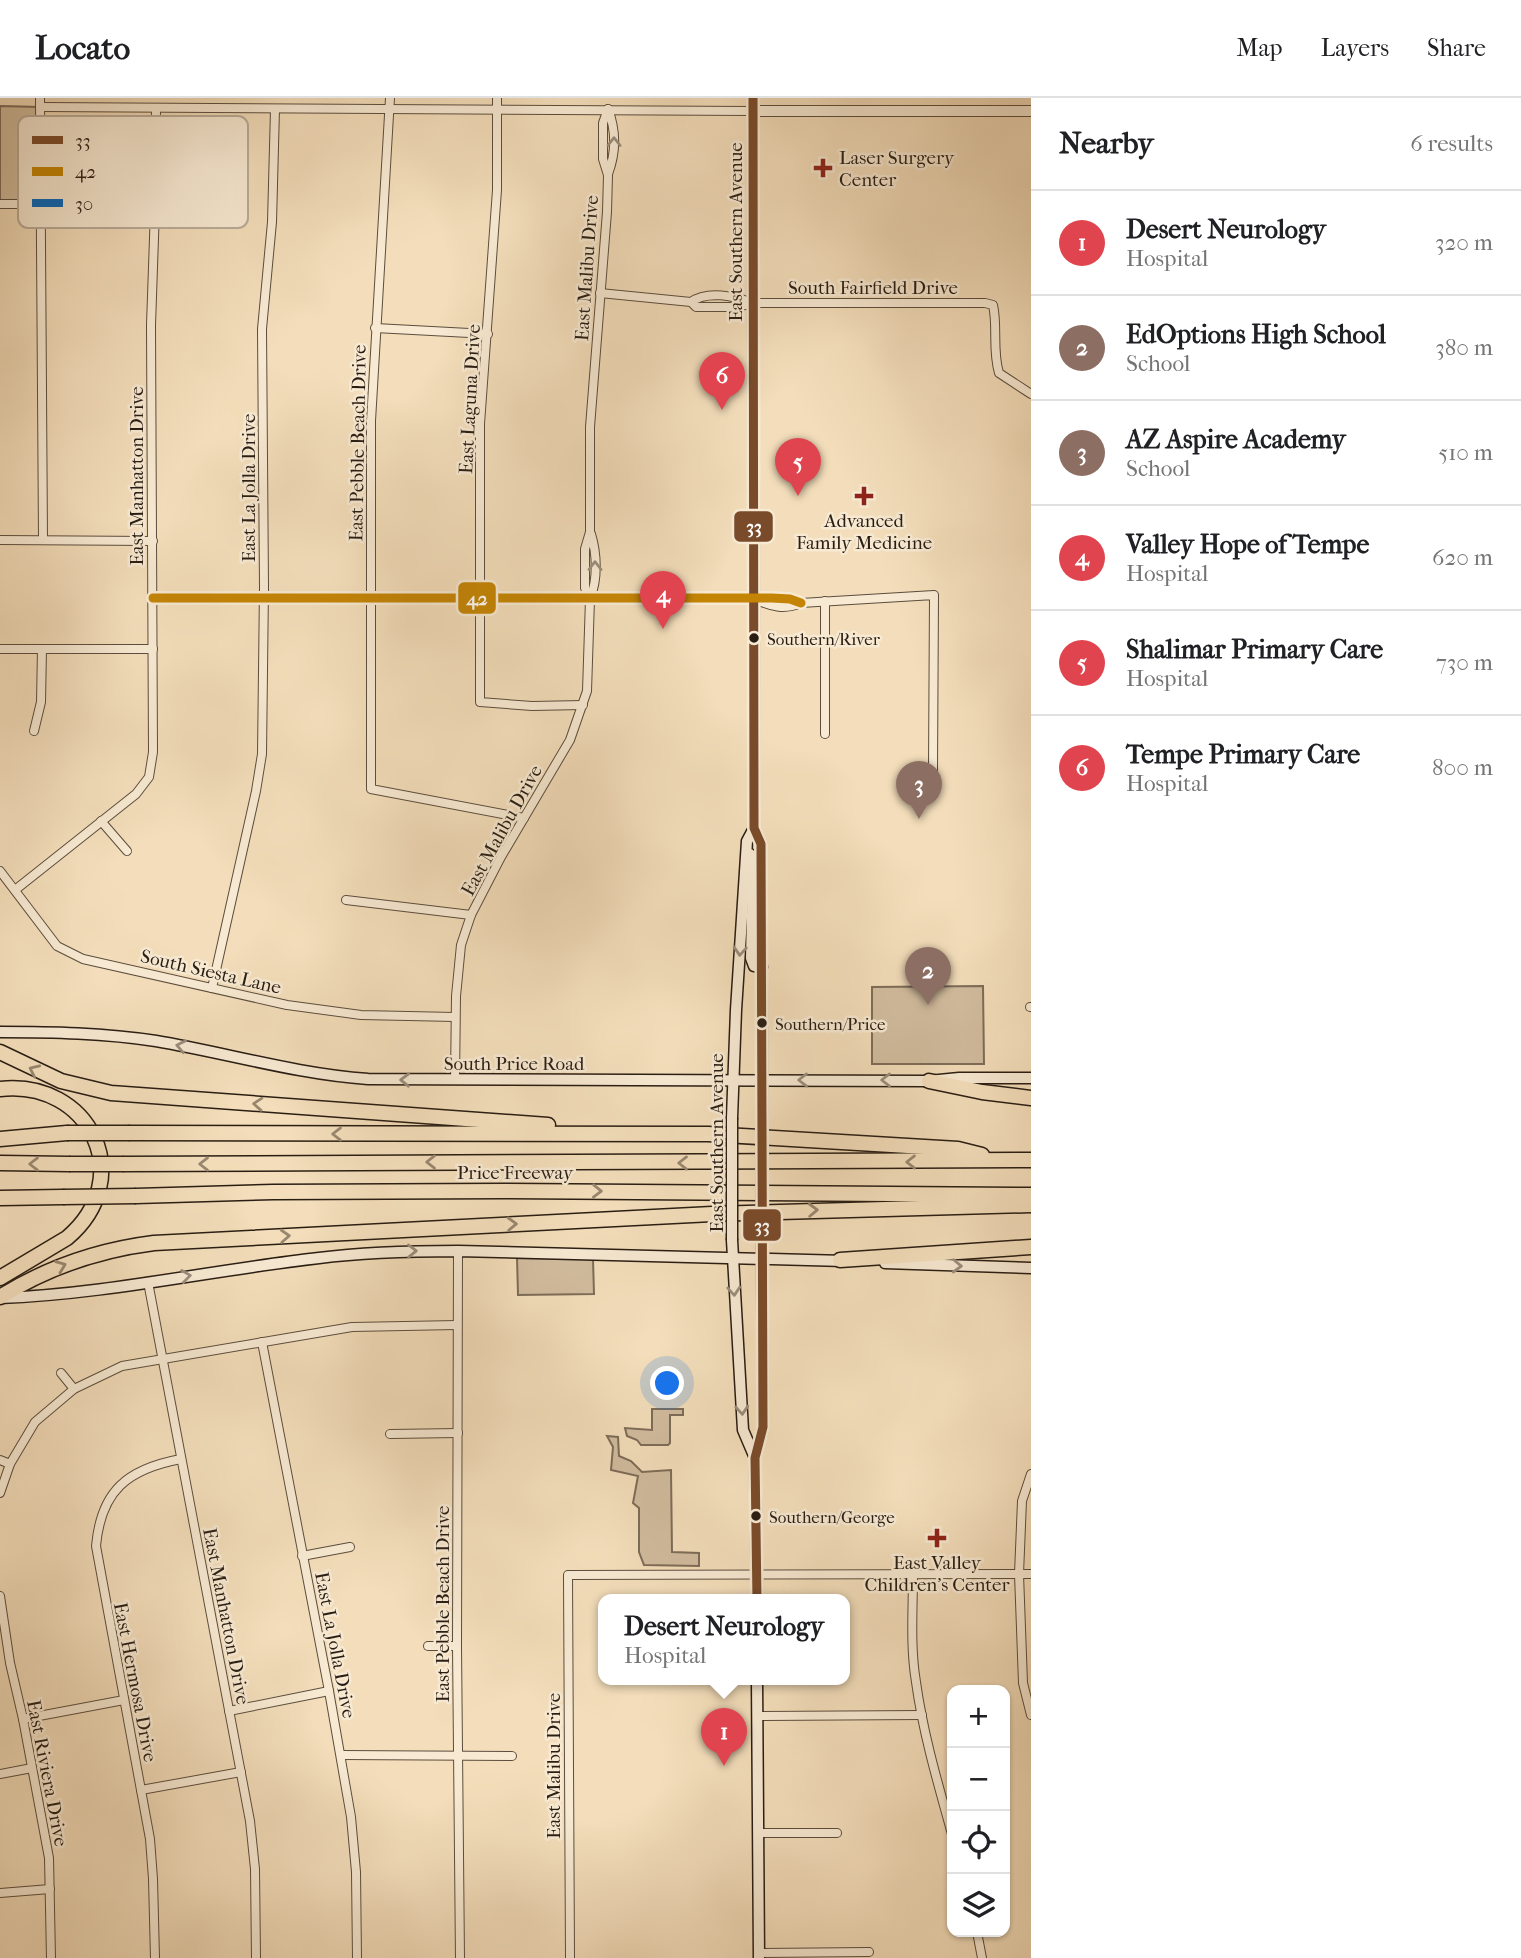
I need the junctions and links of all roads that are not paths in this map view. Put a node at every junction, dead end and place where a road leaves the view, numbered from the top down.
1 (390, 98) edge
2 (497, 98) edge
3 (753, 98) edge
4 (678, 100) dead end
5 (40, 103) edge
6 (156, 109) junction
7 (275, 109) junction
8 (390, 109) junction
9 (608, 109) junction
10 (497, 110) junction
11 (678, 110) junction
12 (753, 111) junction
13 (1031, 111) edge
14 (156, 116) edge
15 (0, 204) edge
16 (18, 204) edge
17 (39, 228) edge
18 (155, 228) edge
19 (600, 293) junction
20 (753, 303) junction
21 (375, 328) junction
22 (488, 334) junction
23 (1031, 394) edge
24 (0, 540) edge
25 (43, 540) junction
26 (153, 541) junction
27 (153, 598) junction
28 (264, 598) junction
29 (371, 598) junction
30 (481, 599) junction
31 (590, 599) junction
32 (753, 599) junction
33 (825, 601) junction
34 (0, 649) edge
35 (42, 649) junction
36 (153, 649) junction
37 (583, 705) junction
38 (34, 730) dead end
39 (825, 734) dead end
40 (933, 770) dead end
41 (524, 818) junction
42 (101, 821) junction
43 (754, 828) junction
44 (747, 841) junction
45 (127, 852) dead end
46 (0, 871) edge
47 (15, 890) junction
48 (346, 900) dead end
49 (471, 915) junction
50 (762, 967) junction
51 (212, 988) junction
52 (455, 1017) junction
53 (0, 1032) edge
54 (0, 1052) edge
55 (1031, 1078) edge
56 (455, 1080) junction
57 (733, 1080) junction
58 (762, 1080) junction
59 (929, 1080) junction
60 (0, 1090) edge
61 (1031, 1098) edge
62 (601, 1133) junction
63 (0, 1139) edge
64 (1003, 1160) junction
65 (1031, 1160) edge
66 (0, 1163) edge
67 (1031, 1195) edge
68 (0, 1198) edge
69 (1031, 1205) edge
70 (1031, 1247) edge
71 (458, 1251) junction
72 (733, 1259) junction
73 (763, 1260) junction
74 (840, 1261) junction
75 (1031, 1268) edge
76 (0, 1278) edge
77 (148, 1282) junction
78 (0, 1297) edge
79 (457, 1325) junction
80 (262, 1342) junction
81 (162, 1358) junction
82 (61, 1373) dead end
83 (74, 1389) junction
84 (458, 1433) junction
85 (390, 1434) dead end
86 (755, 1458) junction
87 (181, 1459) junction
88 (0, 1460) edge
89 (10, 1464) junction
90 (1031, 1474) edge
91 (0, 1493) edge
92 (350, 1547) dead end
93 (302, 1556) junction
94 (757, 1574) junction
95 (913, 1574) junction
96 (1018, 1574) junction
97 (1031, 1574) edge
98 (757, 1594) edge
99 (0, 1596) edge
100 (428, 1646) dead end
101 (457, 1646) junction
102 (10, 1662) junction
103 (0, 1664) edge
104 (1027, 1683) edge
105 (757, 1685) edge
106 (329, 1691) junction
107 (124, 1700) junction
108 (229, 1711) junction
109 (922, 1715) junction
110 (1031, 1715) edge
111 (757, 1716) junction
112 (23, 1719) junction
113 (341, 1755) junction
114 (458, 1755) junction
115 (512, 1756) dead end
116 (32, 1768) junction
117 (241, 1772) junction
118 (0, 1774) edge
119 (141, 1790) junction
120 (947, 1814) edge
121 (758, 1833) junction
122 (837, 1833) dead end
123 (50, 1889) junction
124 (0, 1893) edge
125 (978, 1937) edge
126 (869, 1952) dead end
127 (758, 1956) edge
128 (51, 1958) edge
129 (155, 1958) edge
130 (256, 1958) edge
131 (357, 1958) edge
132 (460, 1958) edge
133 (570, 1958) edge
134 (982, 1958) edge

1 - 8 street, East Pebble Beach Drive
2 - 10 street, East Laguna Drive
3 - 12 main road, East Southern Avenue
4 - 11 street
5 - 6 street
6 - 7 street
6 - 14 street, East Manhatton Drive
7 - 8 street
7 - 28 street, East La Jolla Drive
8 - 10 street
8 - 21 street, East Pebble Beach Drive
9 - 10 street
9 - 11 street
9 - 19 street, East Malibu Drive
10 - 22 street, East Laguna Drive
11 - 12 street
12 - 13 street
12 - 20 main road, East Southern Avenue
15 - 16 street
17 - 25 street
18 - 26 street, East Manhatton Drive
19 - 20 street, South Fairfield Drive
19 - 31 street, East Malibu Drive
20 - 23 street, South Fairfield Drive
20 - 32 main road, East Southern Avenue
21 - 22 street
21 - 29 street, East Pebble Beach Drive
22 - 30 street, East Laguna Drive
24 - 25 street
25 - 26 street
26 - 27 street, East Manhatton Drive
27 - 28 street
27 - 36 street, East Manhatton Drive
28 - 29 street
28 - 51 street, East La Jolla Drive
29 - 30 street
29 - 41 street, East Pebble Beach Drive
30 - 31 street
30 - 37 street, East Laguna Drive
31 - 32 street
31 - 37 street, East Malibu Drive
32 - 33 street
32 - 43 main road, East Southern Avenue
33 - 39 street
33 - 40 street
34 - 35 street
35 - 36 street
35 - 38 street
36 - 42 street, East Manhatton Drive
37 - 41 street, East Malibu Drive
41 - 49 street, East Malibu Drive
42 - 45 street
42 - 47 street, East Manhatton Drive
43 - 44 main road, East Southern Avenue
43 - 50 main road, East Southern Avenue
44 - 50 main road
44 -> 57 main road, East Southern Avenue
46 - 47 street, South Siesta Lane
47 - 51 street, South Siesta Lane
48 - 49 street
49 - 52 street, East Malibu Drive
50 - 58 main road, East Southern Avenue
51 - 52 street, South Siesta Lane
52 - 56 street, East Malibu Drive
56 -> 53 main road, South Price Road
62 -> 54 highway
55 - 59 main road, South Price Road
56 - 57 main road, South Price Road
57 - 58 main road, South Price Road
57 - 72 main road, East Southern Avenue, bridge
59 -> 58 main road, South Price Road
58 - 73 main road, East Southern Avenue, bridge
59 - 61 highway
60 - 76 highway
62 -> 63 highway, bridge
62 - 64 highway
64 - 65 highway, Price Freeway
64 -> 66 highway, Price Freeway, bridge
68 -> 67 highway, Price Freeway, bridge
78 -> 69 highway
70 - 74 highway
71 - 72 main road
77 -> 71 main road
71 - 79 street, East Pebble Beach Drive
72 - 73 main road
72 -> 86 main road, East Southern Avenue
73 - 74 main road
73 - 86 main road, East Southern Avenue
74 -> 75 main road
77 - 78 main road
77 - 81 street, East Manhatton Drive
79 - 80 street
79 - 84 street, East Pebble Beach Drive
80 - 81 street
80 - 93 street, East La Jolla Drive
81 - 83 street
81 - 87 street, East Manhatton Drive
82 - 83 street
83 - 89 street
84 - 85 street
84 - 101 street, East Pebble Beach Drive
86 - 94 main road, East Southern Avenue
87 - 107 street, East Hermosa Drive
87 - 108 street, East Manhatton Drive
88 - 89 street
89 - 91 street
90 - 96 street
92 - 93 street
93 - 106 street, East La Jolla Drive
94 - 95 street
94 - 98 main road, East Southern Avenue
94 - 133 street, East Malibu Drive
95 - 96 street
95 - 109 street
96 - 97 street
96 - 104 street
99 - 102 street, East Riviera Drive
100 - 101 street
101 - 114 street, East Pebble Beach Drive
102 - 103 street
102 - 112 street, East Riviera Drive
104 - 110 street
105 - 111 main road
106 - 108 street
106 - 113 street, East La Jolla Drive
107 - 112 street
107 - 119 street, East Hermosa Drive
108 - 117 street, East Manhatton Drive
109 - 111 street
109 - 120 street
111 - 121 main road
112 - 116 street, East Riviera Drive
113 - 114 street
113 - 131 street, East La Jolla Drive
114 - 115 street
114 - 132 street, East Pebble Beach Drive
116 - 118 street
116 - 123 street, East Riviera Drive
117 - 119 street
117 - 130 street, East Manhatton Drive
119 - 129 street, East Hermosa Drive
121 - 122 street
121 - 127 main road
123 - 124 street
123 - 128 street, East Riviera Drive
125 - 134 street
126 - 127 street

